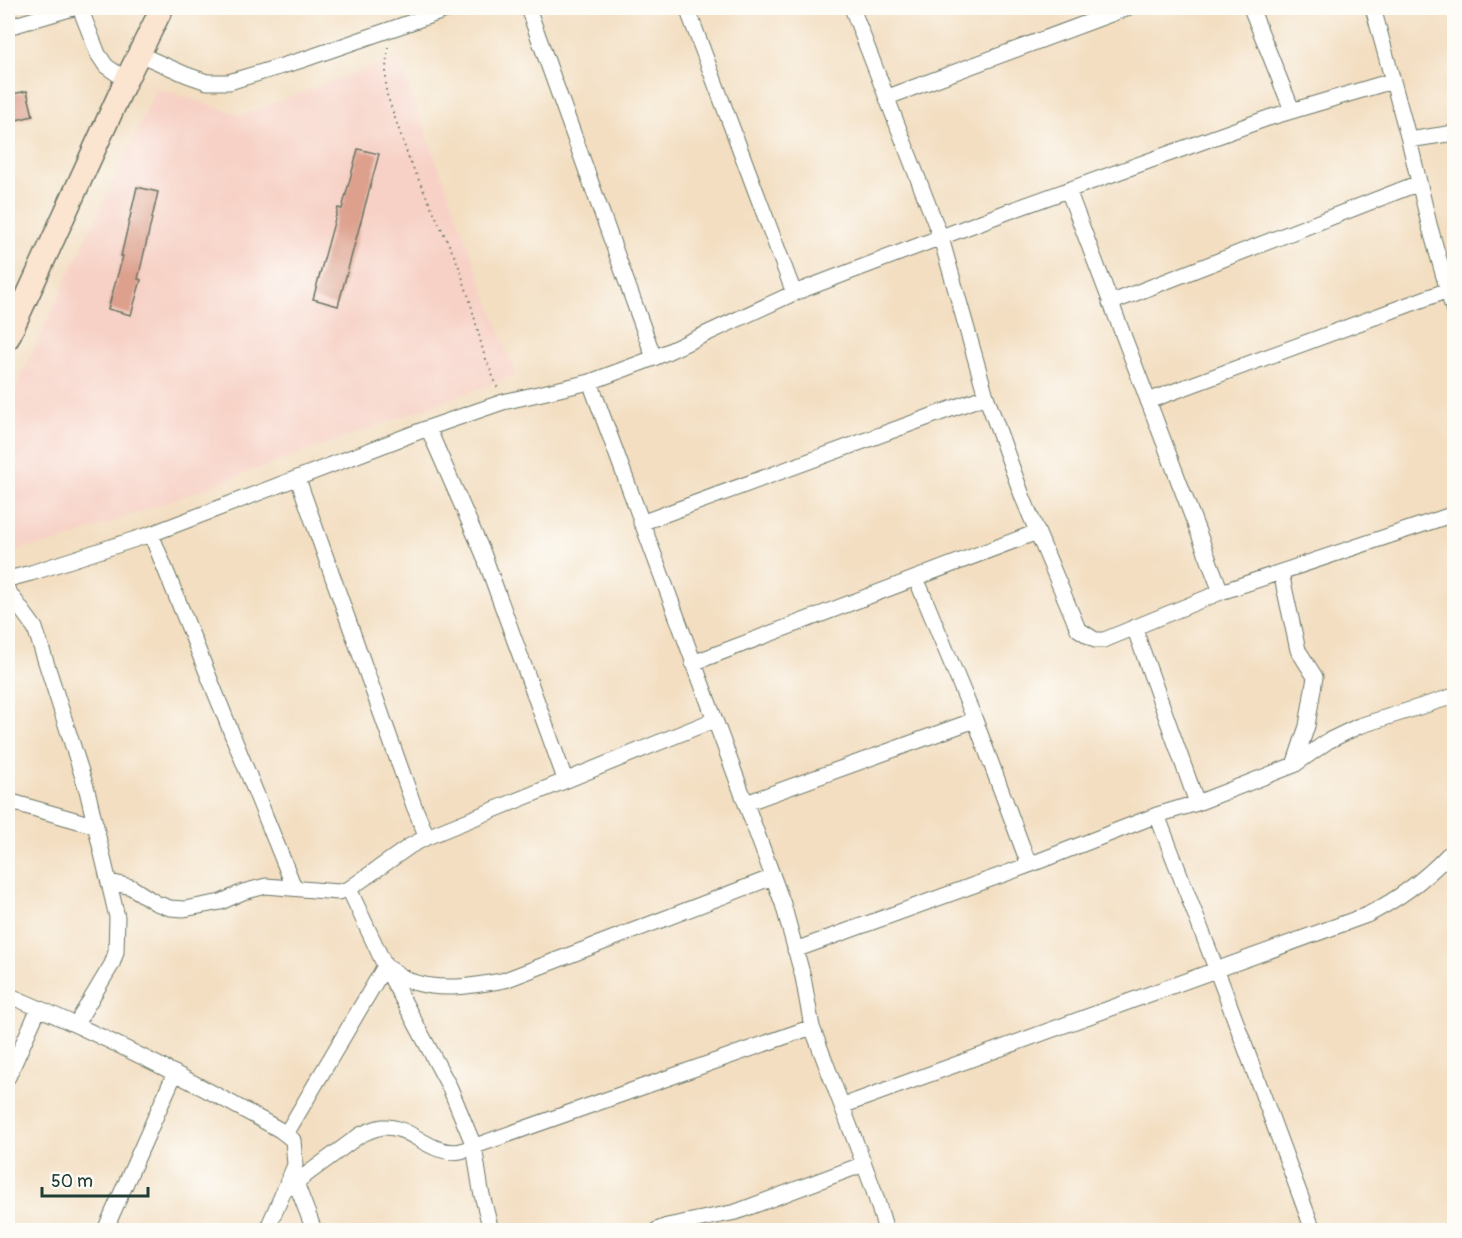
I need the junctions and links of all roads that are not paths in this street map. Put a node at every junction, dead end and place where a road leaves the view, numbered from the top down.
1 (73, 8) edge
2 (80, 8) edge
3 (162, 8) edge
4 (452, 8) edge
5 (528, 8) edge
6 (687, 8) edge
7 (852, 8) edge
8 (1127, 8) edge
9 (1251, 8) edge
10 (1373, 8) edge
11 (8, 27) edge
12 (139, 54) junction
13 (126, 80) junction
14 (1392, 81) junction
15 (888, 97) junction
16 (1292, 110) junction
17 (1455, 133) edge
18 (1409, 140) junction
19 (1419, 183) junction
20 (1068, 190) junction
21 (941, 238) junction
22 (1448, 290) junction
23 (794, 293) junction
24 (1110, 303) junction
25 (1455, 312) edge
26 (8, 338) edge
27 (654, 358) junction
28 (590, 382) junction
29 (986, 396) junction
30 (1148, 401) junction
31 (428, 428) junction
32 (298, 479) junction
33 (1455, 514) edge
34 (641, 523) junction
35 (1037, 532) junction
36 (152, 534) junction
37 (1281, 573) junction
38 (916, 578) junction
39 (8, 579) edge
40 (8, 591) edge
41 (1221, 592) junction
42 (1134, 627) junction
43 (693, 663) junction
44 (1455, 696) edge
45 (714, 720) junction
46 (975, 720) junction
47 (1294, 765) junction
48 (565, 779) junction
49 (8, 801) edge
50 (746, 803) junction
51 (1197, 803) junction
52 (1157, 815) junction
53 (96, 826) junction
54 (427, 837) junction
55 (1455, 852) edge
56 (1029, 865) junction
57 (773, 877) junction
58 (110, 882) junction
59 (294, 887) junction
60 (349, 889) junction
61 (795, 950) junction
62 (385, 966) junction
63 (1217, 971) junction
64 (8, 995) edge
65 (39, 1008) junction
66 (76, 1024) junction
67 (812, 1027) junction
68 (175, 1073) junction
69 (8, 1077) edge
70 (842, 1106) junction
71 (286, 1134) junction
72 (474, 1146) junction
73 (864, 1164) junction
74 (290, 1187) junction
75 (105, 1230) edge
76 (267, 1230) edge
77 (314, 1230) edge
78 (491, 1230) edge
79 (657, 1230) edge
80 (886, 1230) edge
81 (1313, 1230) edge

1 - 11 street
2 - 13 street
3 - 12 street
4 - 12 street
5 - 27 street
6 - 23 street
7 - 15 street
8 - 15 street
9 - 16 street
10 - 14 street
12 - 13 street
13 - 26 street
14 - 16 street
14 - 18 street
15 - 21 street
16 - 20 street
17 - 18 street
18 - 19 street
19 - 22 street
19 - 24 street
20 - 21 street
20 - 24 street
21 - 23 street
21 - 29 street
22 - 25 street
22 - 30 street
23 - 27 street
24 - 30 street
27 - 28 street
28 - 31 street
28 - 34 street
29 - 34 street
29 - 35 street
30 - 41 street
31 - 32 street
31 - 48 street
32 - 36 street
32 - 54 street
33 - 37 street
34 - 43 street
35 - 38 street
35 - 42 street
36 - 39 street
36 - 59 street
37 - 41 street
37 - 47 street
38 - 43 street
38 - 46 street
40 - 53 street
41 - 42 street
42 - 51 street
43 - 45 street
44 - 47 street
45 - 48 street
45 - 50 street
46 - 50 street
46 - 56 street
47 - 51 street
48 - 54 street
49 - 53 street
50 - 57 street
51 - 52 street
52 - 56 street
52 - 63 street
53 - 58 street
54 - 60 street
55 - 63 street
56 - 61 street
57 - 61 street
57 - 62 street
58 - 59 street
58 - 66 street
59 - 60 street
60 - 62 street
61 - 67 street
62 - 71 street
62 - 72 street
63 - 70 street
63 - 81 street
64 - 65 street
65 - 66 street
65 - 69 street
66 - 68 street
67 - 70 street
67 - 72 street
68 - 71 street
68 - 75 street
70 - 73 street
71 - 74 street
72 - 74 street
72 - 78 street
73 - 79 street
73 - 80 street
74 - 76 street
74 - 77 street

